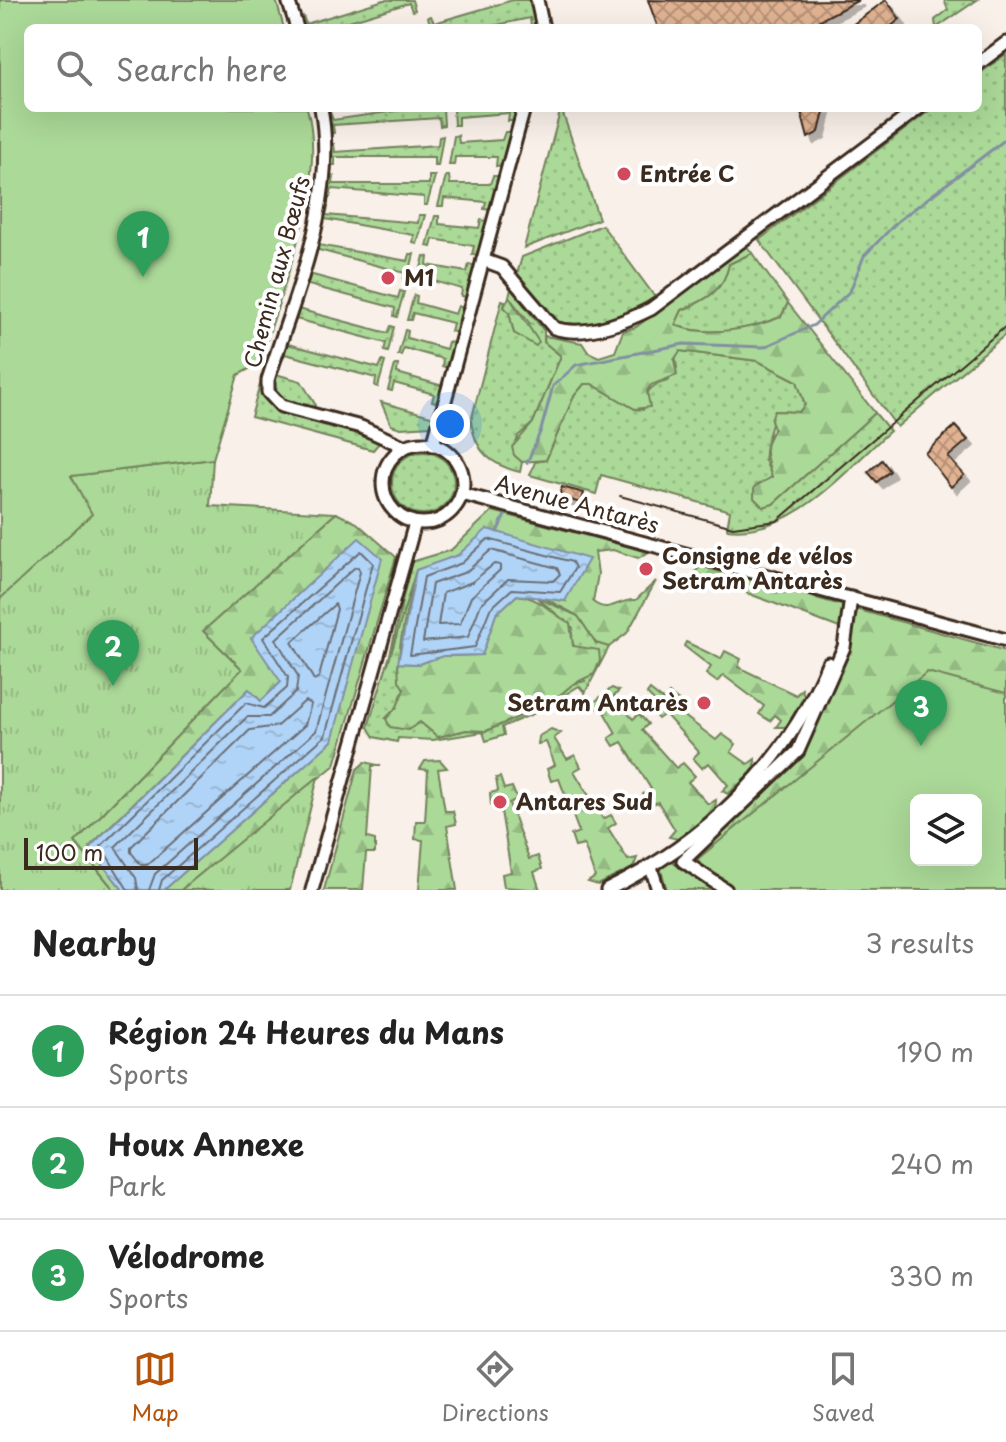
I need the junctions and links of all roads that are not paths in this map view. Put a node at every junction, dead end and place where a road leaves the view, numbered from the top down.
1 (288, 0) edge
2 (537, 0) edge
3 (296, 24) edge
4 (542, 24) edge
5 (1006, 43) edge
6 (982, 61) edge
7 (322, 112) edge
8 (523, 112) edge
9 (914, 112) edge
10 (483, 260) junction
11 (433, 445) junction
12 (405, 447) junction
13 (462, 494) junction
14 (415, 523) junction
15 (851, 598) junction
16 (1006, 640) edge
17 (828, 663) dead end
18 (651, 867) junction
19 (312, 890) edge
20 (607, 890) edge
21 (658, 890) edge
22 (726, 890) edge

1 - 3 street
2 - 4 street
5 - 6 street
7 - 12 street, Chemin aux Bœufs
8 - 10 street
9 - 10 street
10 - 11 street
11 - 12 street
11 - 13 street
12 - 14 street
13 - 14 street
13 - 15 street, Avenue Antarès
14 - 19 street
15 - 16 street, Avenue Antarès
15 - 22 street
17 - 18 street
18 - 20 street
18 - 21 street

